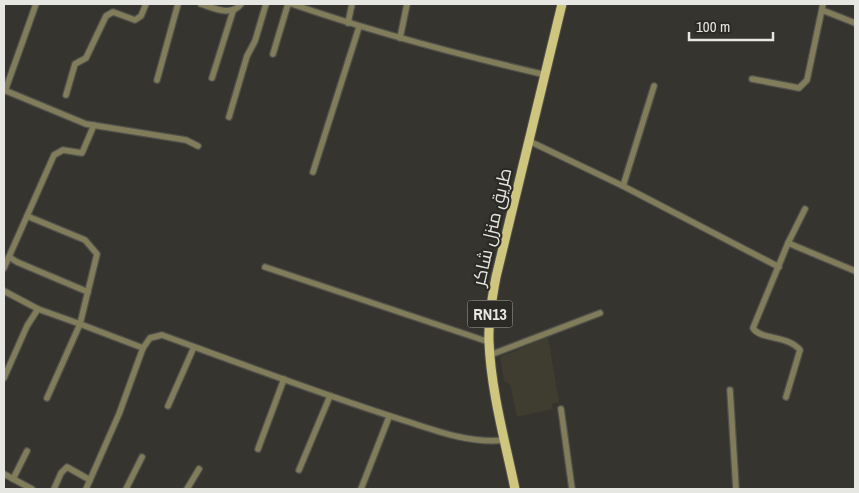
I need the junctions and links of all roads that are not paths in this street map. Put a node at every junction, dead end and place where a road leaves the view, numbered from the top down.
1 (36, 4) edge
2 (146, 4) edge
3 (178, 4) edge
4 (201, 4) edge
5 (241, 4) edge
6 (266, 4) edge
7 (288, 4) edge
8 (292, 4) edge
9 (352, 4) edge
10 (407, 4) edge
11 (562, 4) edge
12 (823, 7) edge
13 (233, 11) junction
14 (348, 23) junction
15 (855, 23) edge
16 (359, 27) junction
17 (400, 38) junction
18 (273, 54) dead end
19 (546, 75) junction
20 (212, 78) dead end
21 (752, 79) dead end
22 (157, 80) dead end
23 (654, 86) dead end
24 (5, 91) edge
25 (66, 95) dead end
26 (229, 117) dead end
27 (94, 125) junction
28 (529, 141) junction
29 (198, 146) dead end
30 (313, 172) dead end
31 (623, 186) junction
32 (805, 209) dead end
33 (27, 216) junction
34 (788, 243) junction
35 (9, 257) junction
36 (265, 267) dead end
37 (779, 267) junction
38 (4, 268) edge
39 (855, 271) edge
40 (4, 290) edge
41 (88, 292) junction
42 (38, 309) junction
43 (600, 312) dead end
44 (80, 324) junction
45 (489, 342) junction
46 (194, 347) junction
47 (143, 348) junction
48 (490, 356) junction
49 (4, 378) edge
50 (284, 379) junction
51 (730, 390) dead end
52 (330, 396) junction
53 (786, 397) dead end
54 (47, 398) dead end
55 (168, 406) dead end
56 (561, 409) dead end
57 (389, 417) junction
58 (505, 440) junction
59 (258, 449) dead end
60 (27, 450) dead end
61 (142, 457) dead end
62 (199, 469) dead end
63 (299, 470) dead end
64 (4, 474) edge
65 (13, 479) junction
66 (90, 480) junction
67 (32, 489) edge
68 (54, 489) edge
69 (86, 489) edge
70 (126, 489) edge
71 (187, 489) edge
72 (362, 489) edge
73 (515, 489) edge
74 (572, 489) edge
75 (736, 489) edge

1 - 24 street
2 - 25 street
3 - 22 street
4 - 13 street
5 - 13 street
6 - 26 street
7 - 18 street
8 - 14 street
9 - 14 street
10 - 17 street
11 - 19 main road, طريق منزل شاكر / RN13
12 - 15 street
12 - 21 street
13 - 20 street
14 - 16 street
16 - 17 street
16 - 30 street
17 - 19 street
19 - 28 main road, طريق منزل شاكر / RN13
23 - 31 street
24 - 27 street
27 - 29 street
27 - 33 street
28 - 31 street
28 - 45 main road, طريق منزل شاكر / RN13
31 - 37 street
32 - 34 street
33 - 35 street
33 - 41 street
34 - 37 street
34 - 39 street
35 - 38 street
35 - 41 street
36 - 45 street
37 - 53 street
40 - 42 street
41 - 44 street
42 - 44 street
42 - 49 street
43 - 48 street
44 - 47 street
44 - 54 street
45 - 48 main road, طريق منزل شاكر / RN13
46 - 47 street
46 - 50 street
46 - 55 street
47 - 66 street
48 - 58 main road, طريق منزل شاكر / RN13
50 - 52 street
50 - 59 street
51 - 75 street
52 - 57 street
52 - 63 street
56 - 74 street
57 - 58 street
57 - 72 street
58 - 73 main road, طريق منزل شاكر / RN13
60 - 65 street
61 - 70 street
62 - 71 street
64 - 65 street
65 - 67 street
66 - 68 street
66 - 69 street

